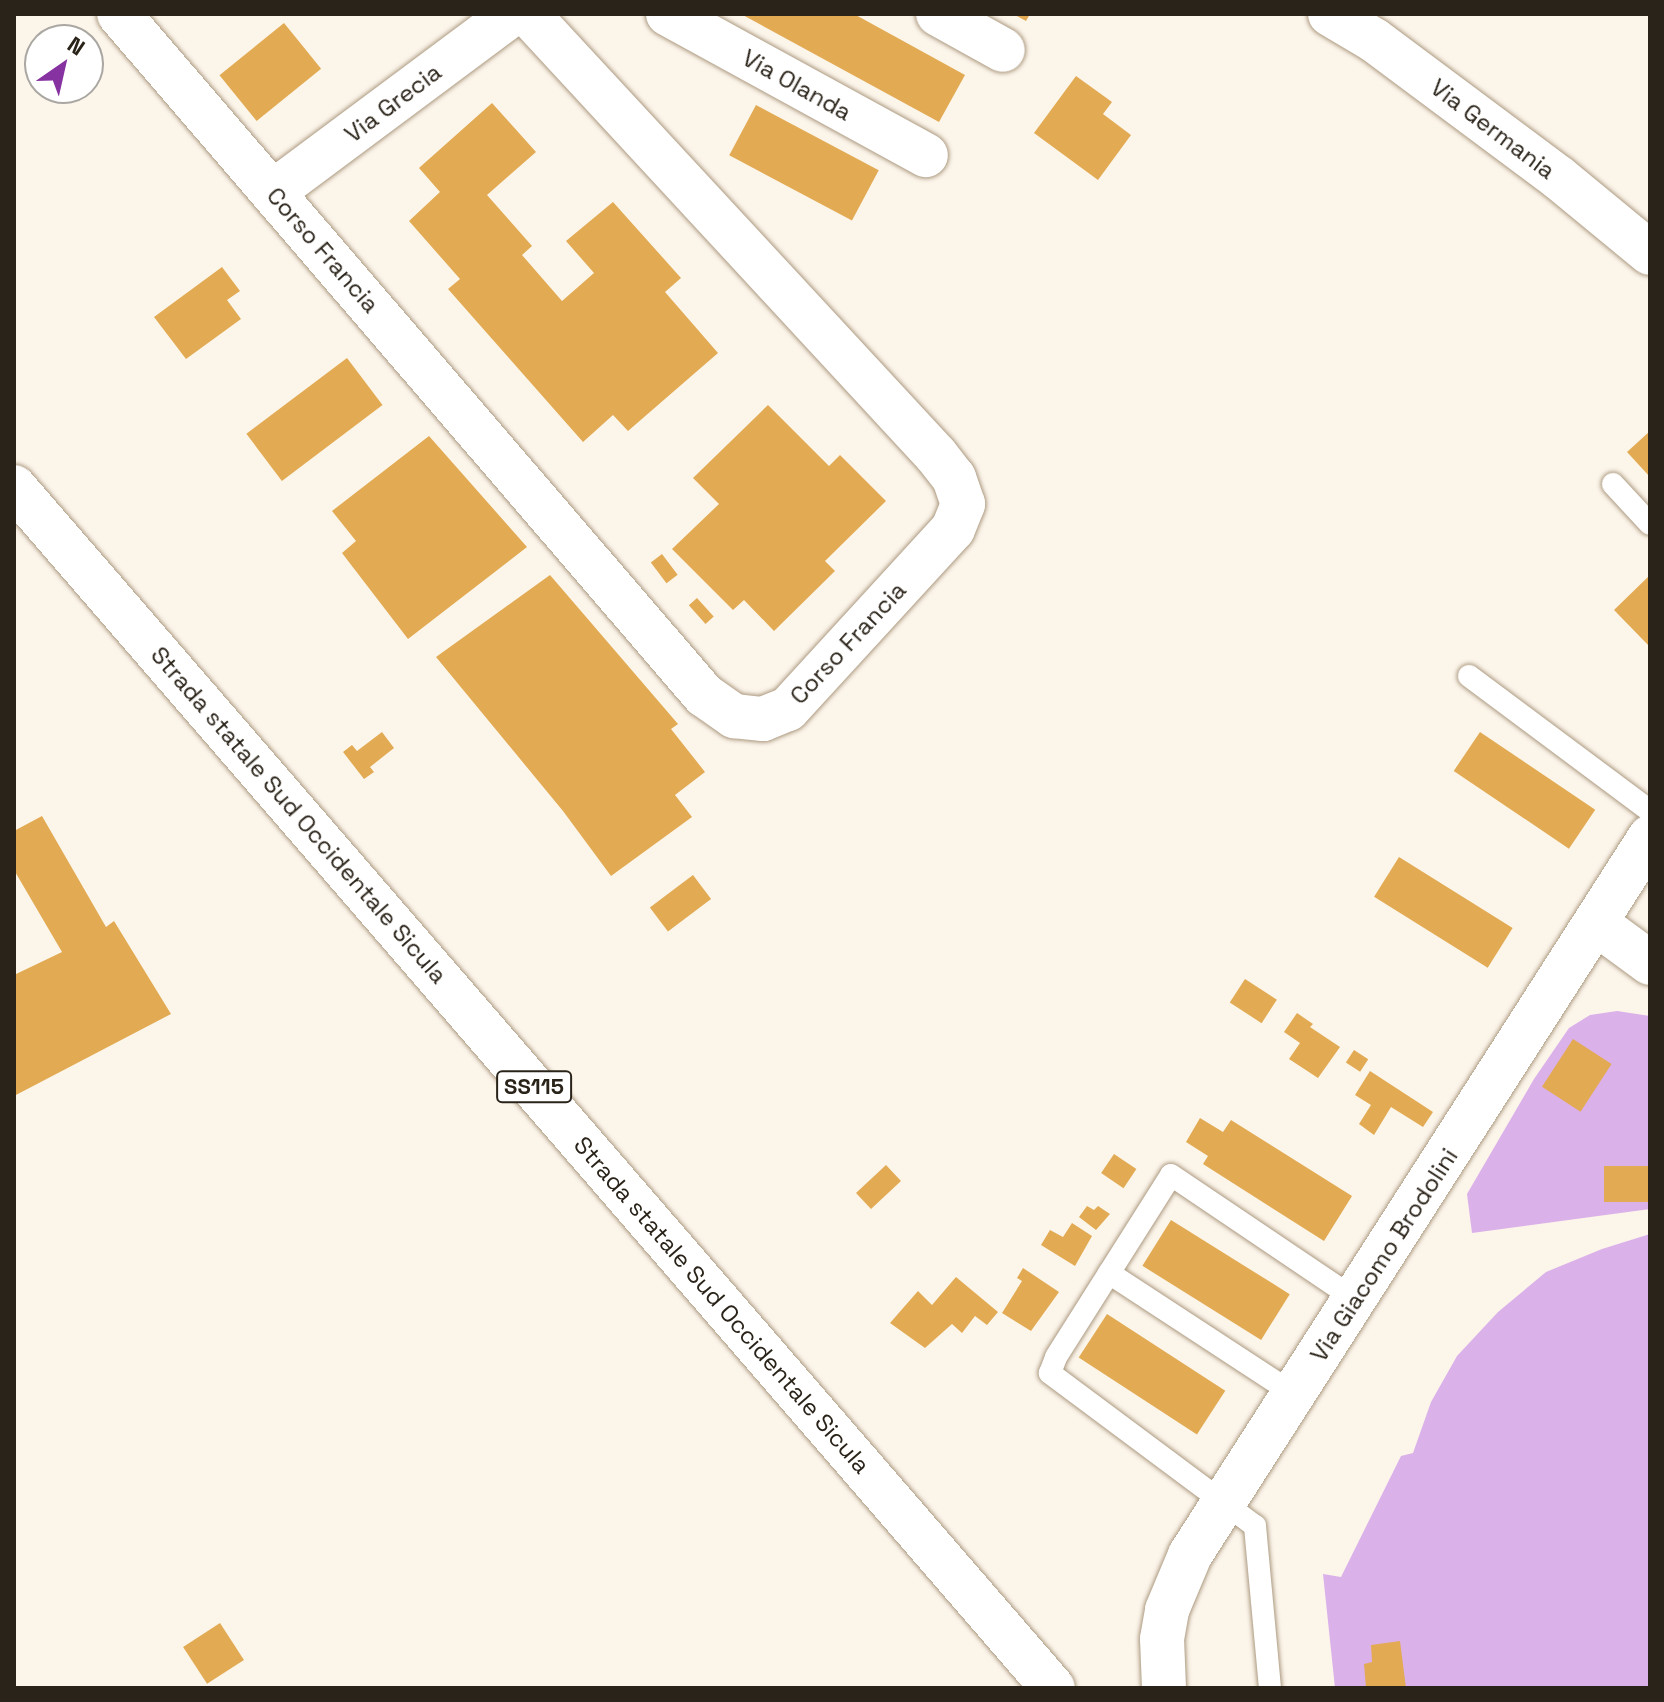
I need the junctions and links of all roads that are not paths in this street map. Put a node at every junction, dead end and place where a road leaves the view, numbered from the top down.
1 (512, 14) edge
2 (528, 14) edge
3 (668, 14) edge
4 (938, 14) edge
5 (1330, 14) edge
6 (135, 19) edge
7 (1003, 50) dead end
8 (926, 155) dead end
9 (273, 192) junction
10 (1650, 253) edge
11 (1613, 484) dead end
12 (14, 487) edge
13 (1650, 524) edge
14 (1469, 676) dead end
15 (1650, 811) edge
16 (1650, 837) edge
17 (1597, 924) junction
18 (1650, 963) edge
19 (1109, 1273) junction
20 (1355, 1299) junction
21 (1294, 1394) junction
22 (1223, 1503) junction
23 (1053, 1688) edge
24 (1164, 1688) edge
25 (1270, 1688) edge

1 - 9 street, Via Grecia
2 - 9 street, Corso Francia
3 - 8 street, Via Olanda
4 - 7 street
5 - 10 street, Via Germania
6 - 9 street, Corso Francia
11 - 13 lane
12 - 23 street, Strada statale Sud Occidentale Sicula / SS115
14 - 15 lane
16 - 17 street, Via Giacomo Brodolini
17 - 18 street
17 - 20 street, Via Giacomo Brodolini
19 - 20 lane
19 - 21 lane
19 - 22 lane
20 - 21 street, Via Giacomo Brodolini
21 - 22 street, Via Giacomo Brodolini
22 - 24 street, Via Giacomo Brodolini
22 - 25 lane

